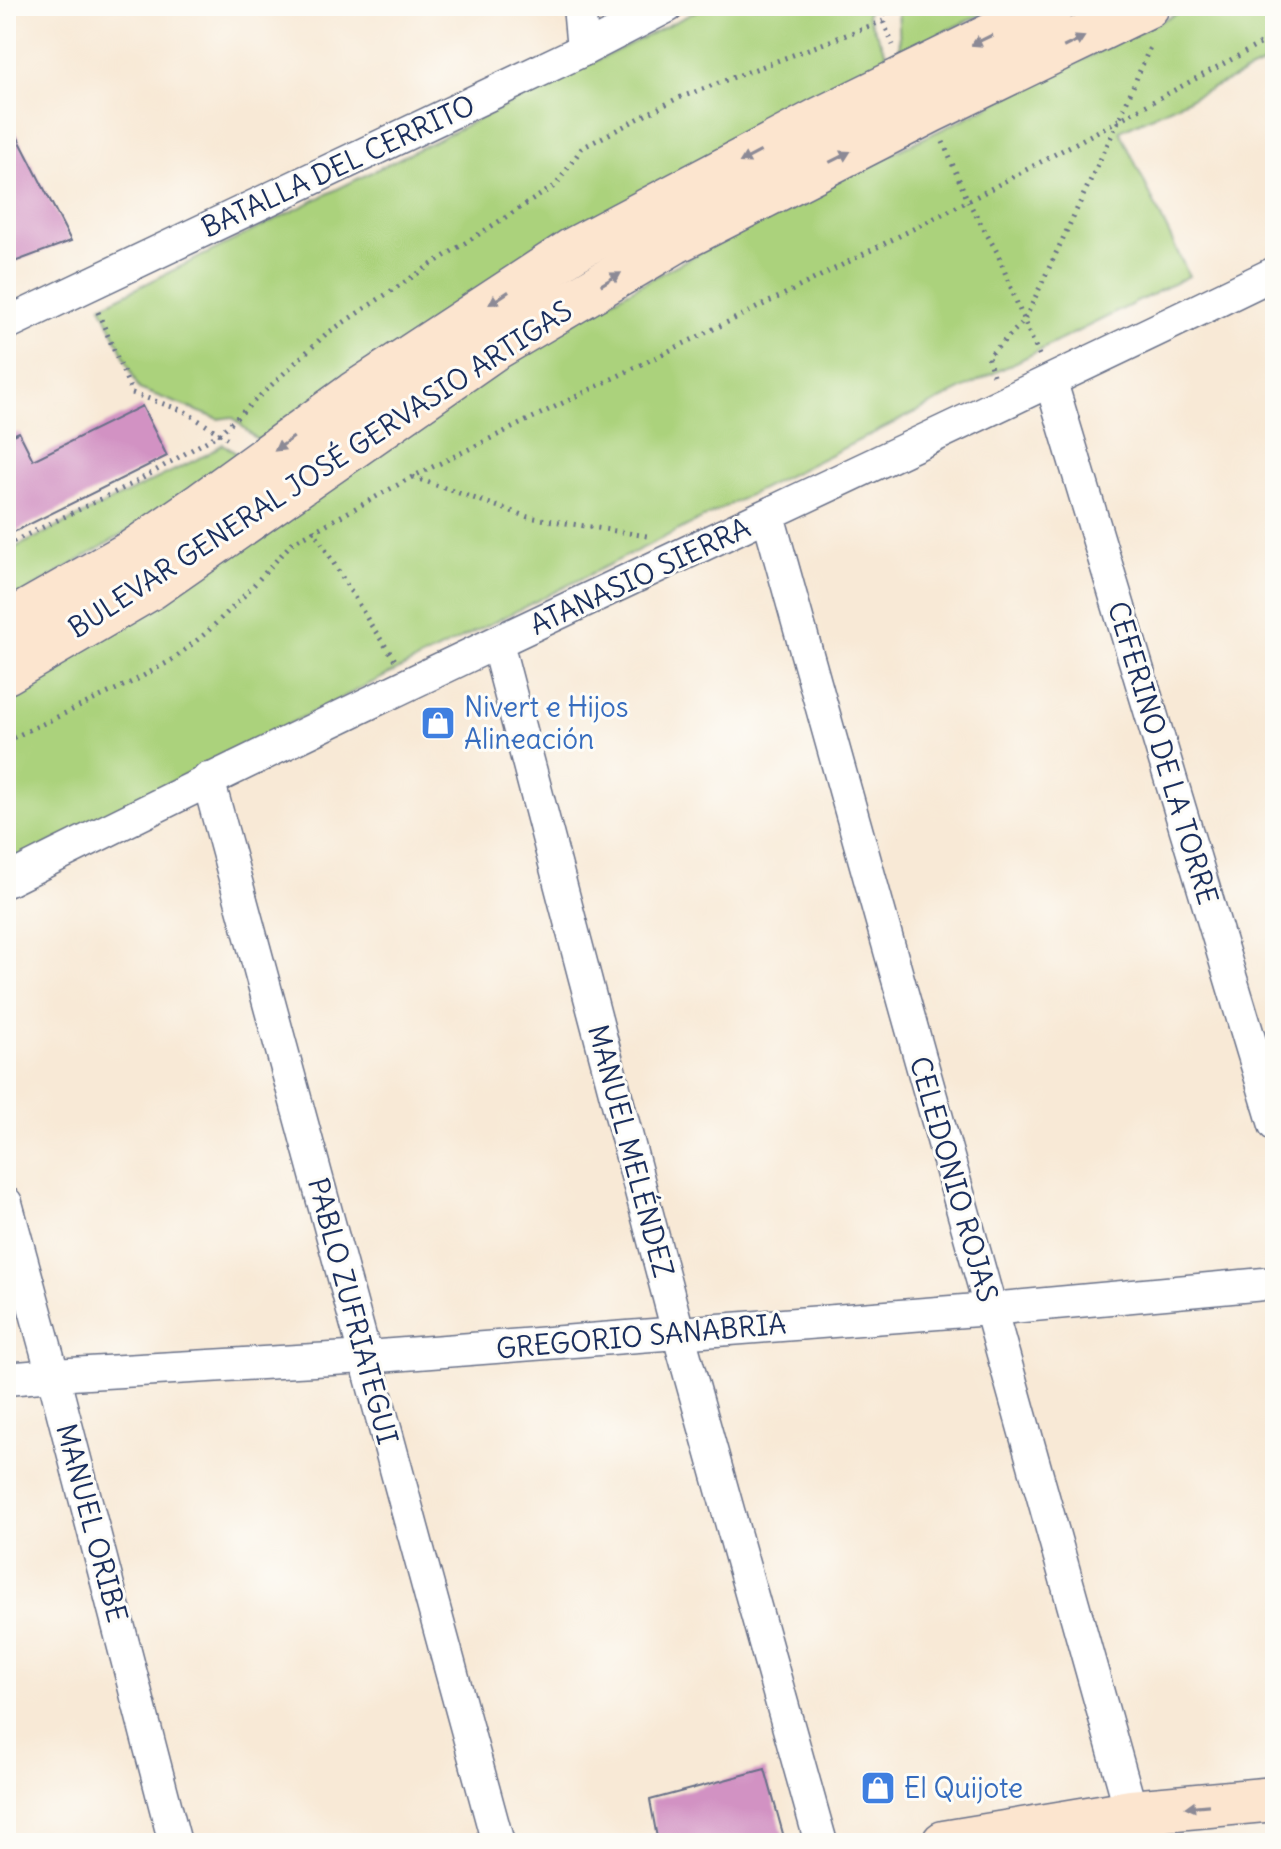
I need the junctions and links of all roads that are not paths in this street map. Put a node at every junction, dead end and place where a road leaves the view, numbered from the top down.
1 (579, 6) edge
2 (668, 6) edge
3 (1052, 6) edge
4 (1151, 20) edge
5 (583, 50) junction
6 (922, 92) junction
7 (1275, 273) edge
8 (6, 324) edge
9 (1051, 382) junction
10 (768, 515) junction
11 (6, 624) edge
12 (497, 643) junction
13 (6, 672) edge
14 (208, 779) junction
15 (6, 881) edge
16 (1268, 1074) edge
17 (1275, 1125) edge
18 (6, 1203) edge
19 (1275, 1283) edge
20 (990, 1309) junction
21 (678, 1332) junction
22 (366, 1357) junction
23 (53, 1375) junction
24 (6, 1379) edge
25 (1275, 1799) edge
26 (1135, 1828) edge
27 (175, 1843) edge
28 (498, 1843) edge
29 (821, 1843) edge
30 (944, 1843) edge

1 - 5 street
2 - 5 street, BATALLA DEL CERRITO
3 -> 6 main road, BULEVAR GENERAL JOSÉ GERVASIO ARTIGAS
6 -> 4 main road, BULEVAR GENERAL JOSÉ GERVASIO ARTIGAS
5 - 8 street, BATALLA DEL CERRITO
6 -> 11 main road, BULEVAR GENERAL JOSÉ GERVASIO ARTIGAS
13 -> 6 main road, BULEVAR GENERAL JOSÉ GERVASIO ARTIGAS
7 - 9 street, ATANASIO SIERRA
9 - 10 street, ATANASIO SIERRA
9 - 16 street, CEFERINO DE LA TORRE
10 - 12 street, ATANASIO SIERRA
10 - 20 street, CELEDONIO ROJAS
12 - 14 street, ATANASIO SIERRA
12 - 21 street, MANUEL MELÉNDEZ
14 - 15 street, ATANASIO SIERRA
14 - 22 street, PABLO ZUFRIATEGUI
16 - 17 street, CEFERINO DE LA TORRE
18 - 23 street, MANUEL ORIBE
19 - 20 street, GREGORIO SANABRIA
20 - 21 street, GREGORIO SANABRIA
20 - 26 street, CELEDONIO ROJAS
21 - 22 street, GREGORIO SANABRIA
21 - 29 street, MANUEL MELÉNDEZ
22 - 23 street, GREGORIO SANABRIA
22 - 28 street, PABLO ZUFRIATEGUI
23 - 24 street, GREGORIO SANABRIA
23 - 27 street, MANUEL ORIBE
25 -> 26 main road
26 - 30 main road

